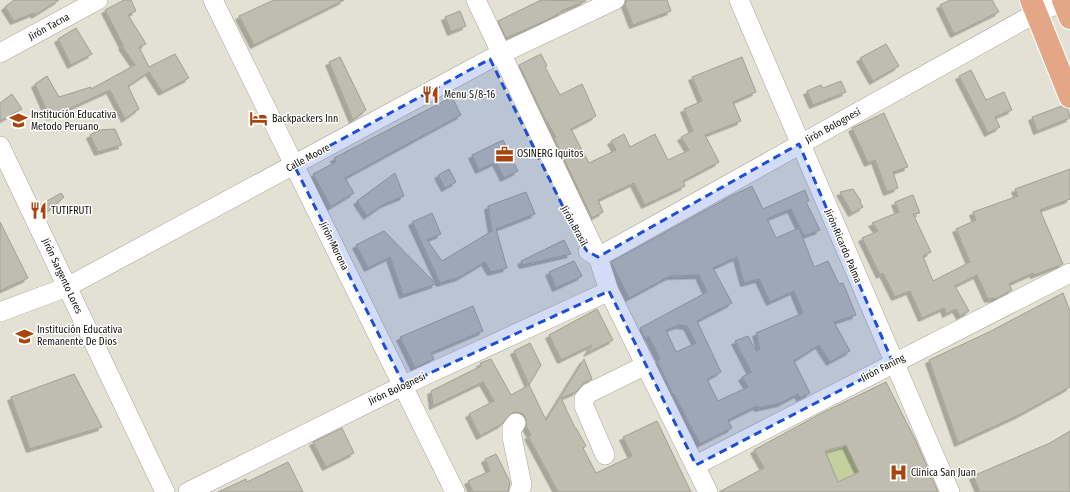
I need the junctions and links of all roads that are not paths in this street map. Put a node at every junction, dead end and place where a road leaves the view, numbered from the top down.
1 (98, 0) edge
2 (213, 0) edge
3 (463, 0) edge
4 (476, 0) edge
5 (615, 0) edge
6 (739, 0) edge
7 (1066, 5) edge
8 (1034, 7) edge
9 (0, 53) edge
10 (496, 57) junction
11 (1070, 97) edge
12 (799, 144) junction
13 (0, 146) edge
14 (294, 165) junction
15 (598, 257) junction
16 (1069, 275) edge
17 (67, 287) junction
18 (609, 291) junction
19 (0, 312) edge
20 (893, 363) junction
21 (646, 365) junction
22 (404, 385) junction
23 (516, 423) dead end
24 (605, 455) dead end
25 (696, 465) junction
26 (165, 492) edge
27 (188, 492) edge
28 (454, 492) edge
29 (519, 492) edge
30 (708, 492) edge
31 (950, 492) edge

1 - 9 street, Jirón Tacna
2 - 14 street, Jirón Morona
3 - 10 street
4 - 10 street
5 - 10 street, Calle Moore
6 - 12 street, Jirón Ricardo Palma
7 - 8 street, Jirón Bolognesi
8 - 11 main road
8 - 12 street, Jirón Bolognesi
10 - 14 street, Calle Moore
10 - 15 street
12 - 15 street, Jirón Bolognesi
12 - 20 street, Jirón Ricardo Palma
13 - 17 street, Jirón Sargento Lores
14 - 17 street, Calle Moore
14 - 22 street, Jirón Morona
15 - 18 street
16 - 20 street, Jirón Faning
17 - 19 street, Calle Moore
17 - 26 street, Jirón Sargento Lores
18 - 21 street
18 - 22 street, Jirón Bolognesi
20 - 25 street, Jirón Faning
20 - 31 street, Jirón Ricardo Palma
21 - 24 street
21 - 25 street
22 - 27 street, Jirón Bolognesi
22 - 28 street, Jirón Morona
23 - 29 street
25 - 30 street

